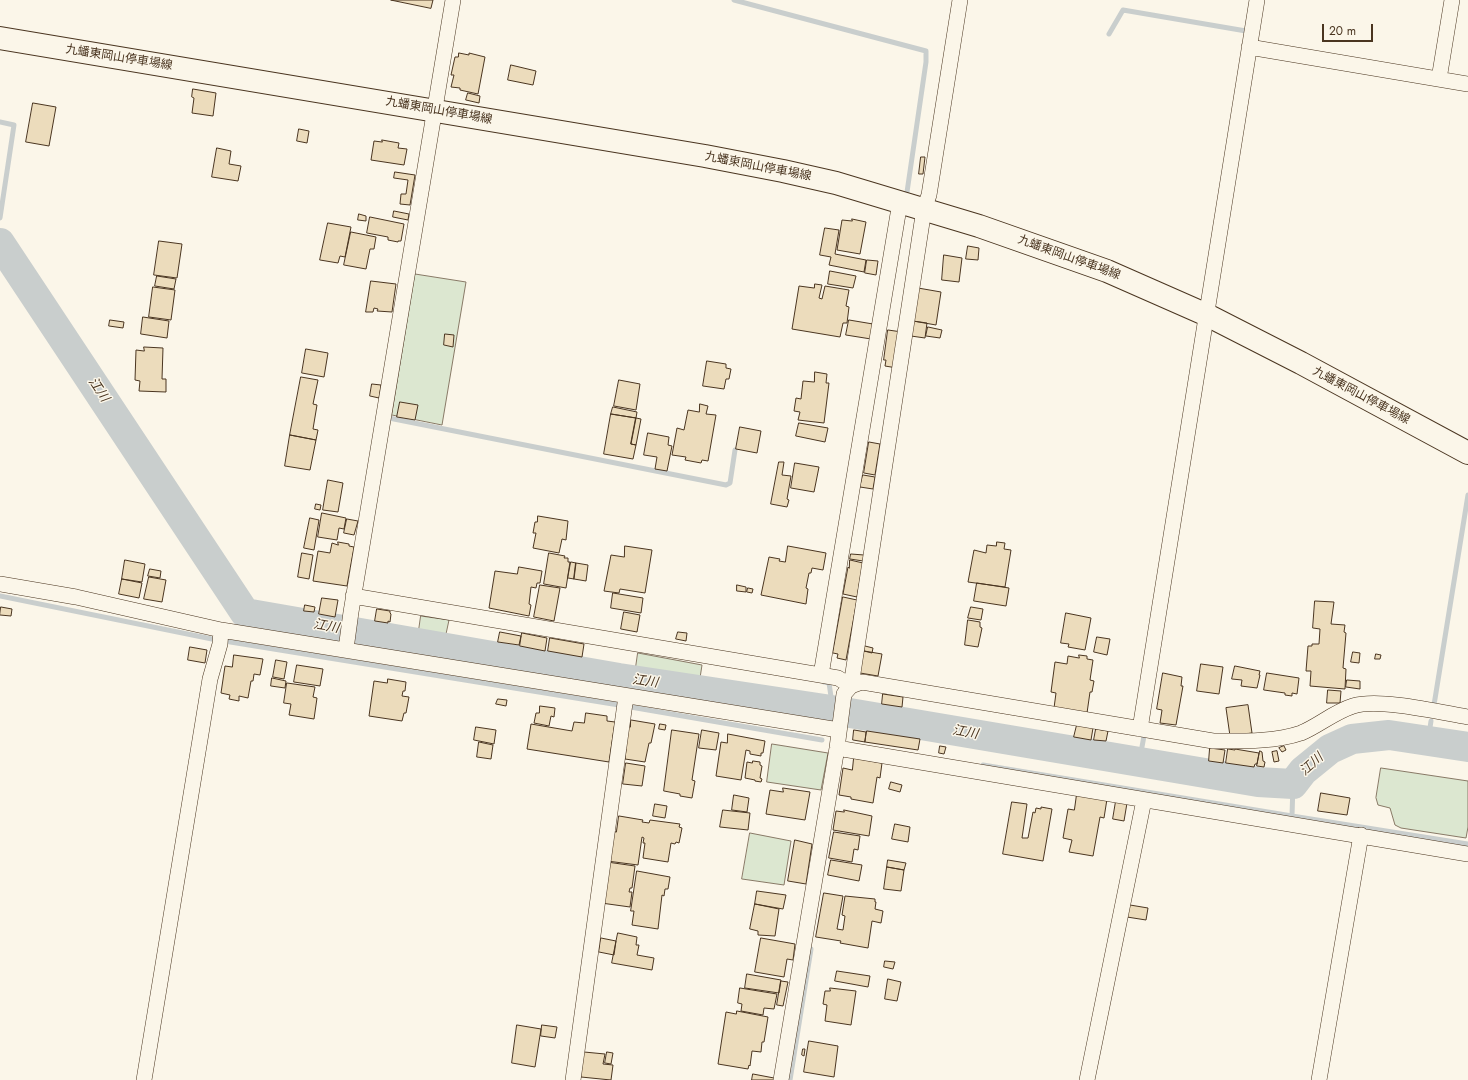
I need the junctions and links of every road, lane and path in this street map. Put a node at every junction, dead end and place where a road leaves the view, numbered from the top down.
1 (453, 0) edge
2 (960, 0) edge
3 (1257, 0) edge
4 (1452, 0) edge
5 (0, 38) edge
6 (1253, 48) junction
7 (1439, 75) junction
8 (1468, 84) edge
9 (434, 110) junction
10 (900, 202) junction
11 (924, 209) junction
12 (1207, 315) junction
13 (1468, 453) edge
14 (0, 584) edge
15 (357, 596) junction
16 (220, 638) junction
17 (346, 649) junction
18 (827, 676) junction
19 (848, 690) junction
20 (625, 703) junction
21 (1468, 717) edge
22 (840, 726) junction
23 (1140, 729) junction
24 (837, 748) junction
25 (1144, 800) junction
26 (1361, 835) junction
27 (1468, 854) edge
28 (144, 1080) edge
29 (573, 1080) edge
30 (782, 1080) edge
31 (1087, 1080) edge
32 (1319, 1080) edge

1 - 9 street
2 - 11 street
3 - 6 street
4 - 7 street
5 - 9 main road, 九蟠東岡山停車場線
6 - 7 street
6 - 12 street
7 - 8 street
9 - 10 main road, 九蟠東岡山停車場線
9 - 15 street
10 - 11 main road, 九蟠東岡山停車場線
10 - 18 street
11 - 12 main road, 九蟠東岡山停車場線
11 - 19 street
12 - 13 main road, 九蟠東岡山停車場線
12 - 23 street
14 - 16 street
15 - 17 street
15 - 18 street
16 - 17 street
16 - 28 street
17 - 20 street
18 - 19 street
19 - 22 street
19 - 23 street
20 - 22 street
20 - 29 street
21 - 23 street
22 - 24 street
24 - 25 street
24 - 30 street
25 - 26 street
25 - 31 street
26 - 27 street
26 - 32 street

